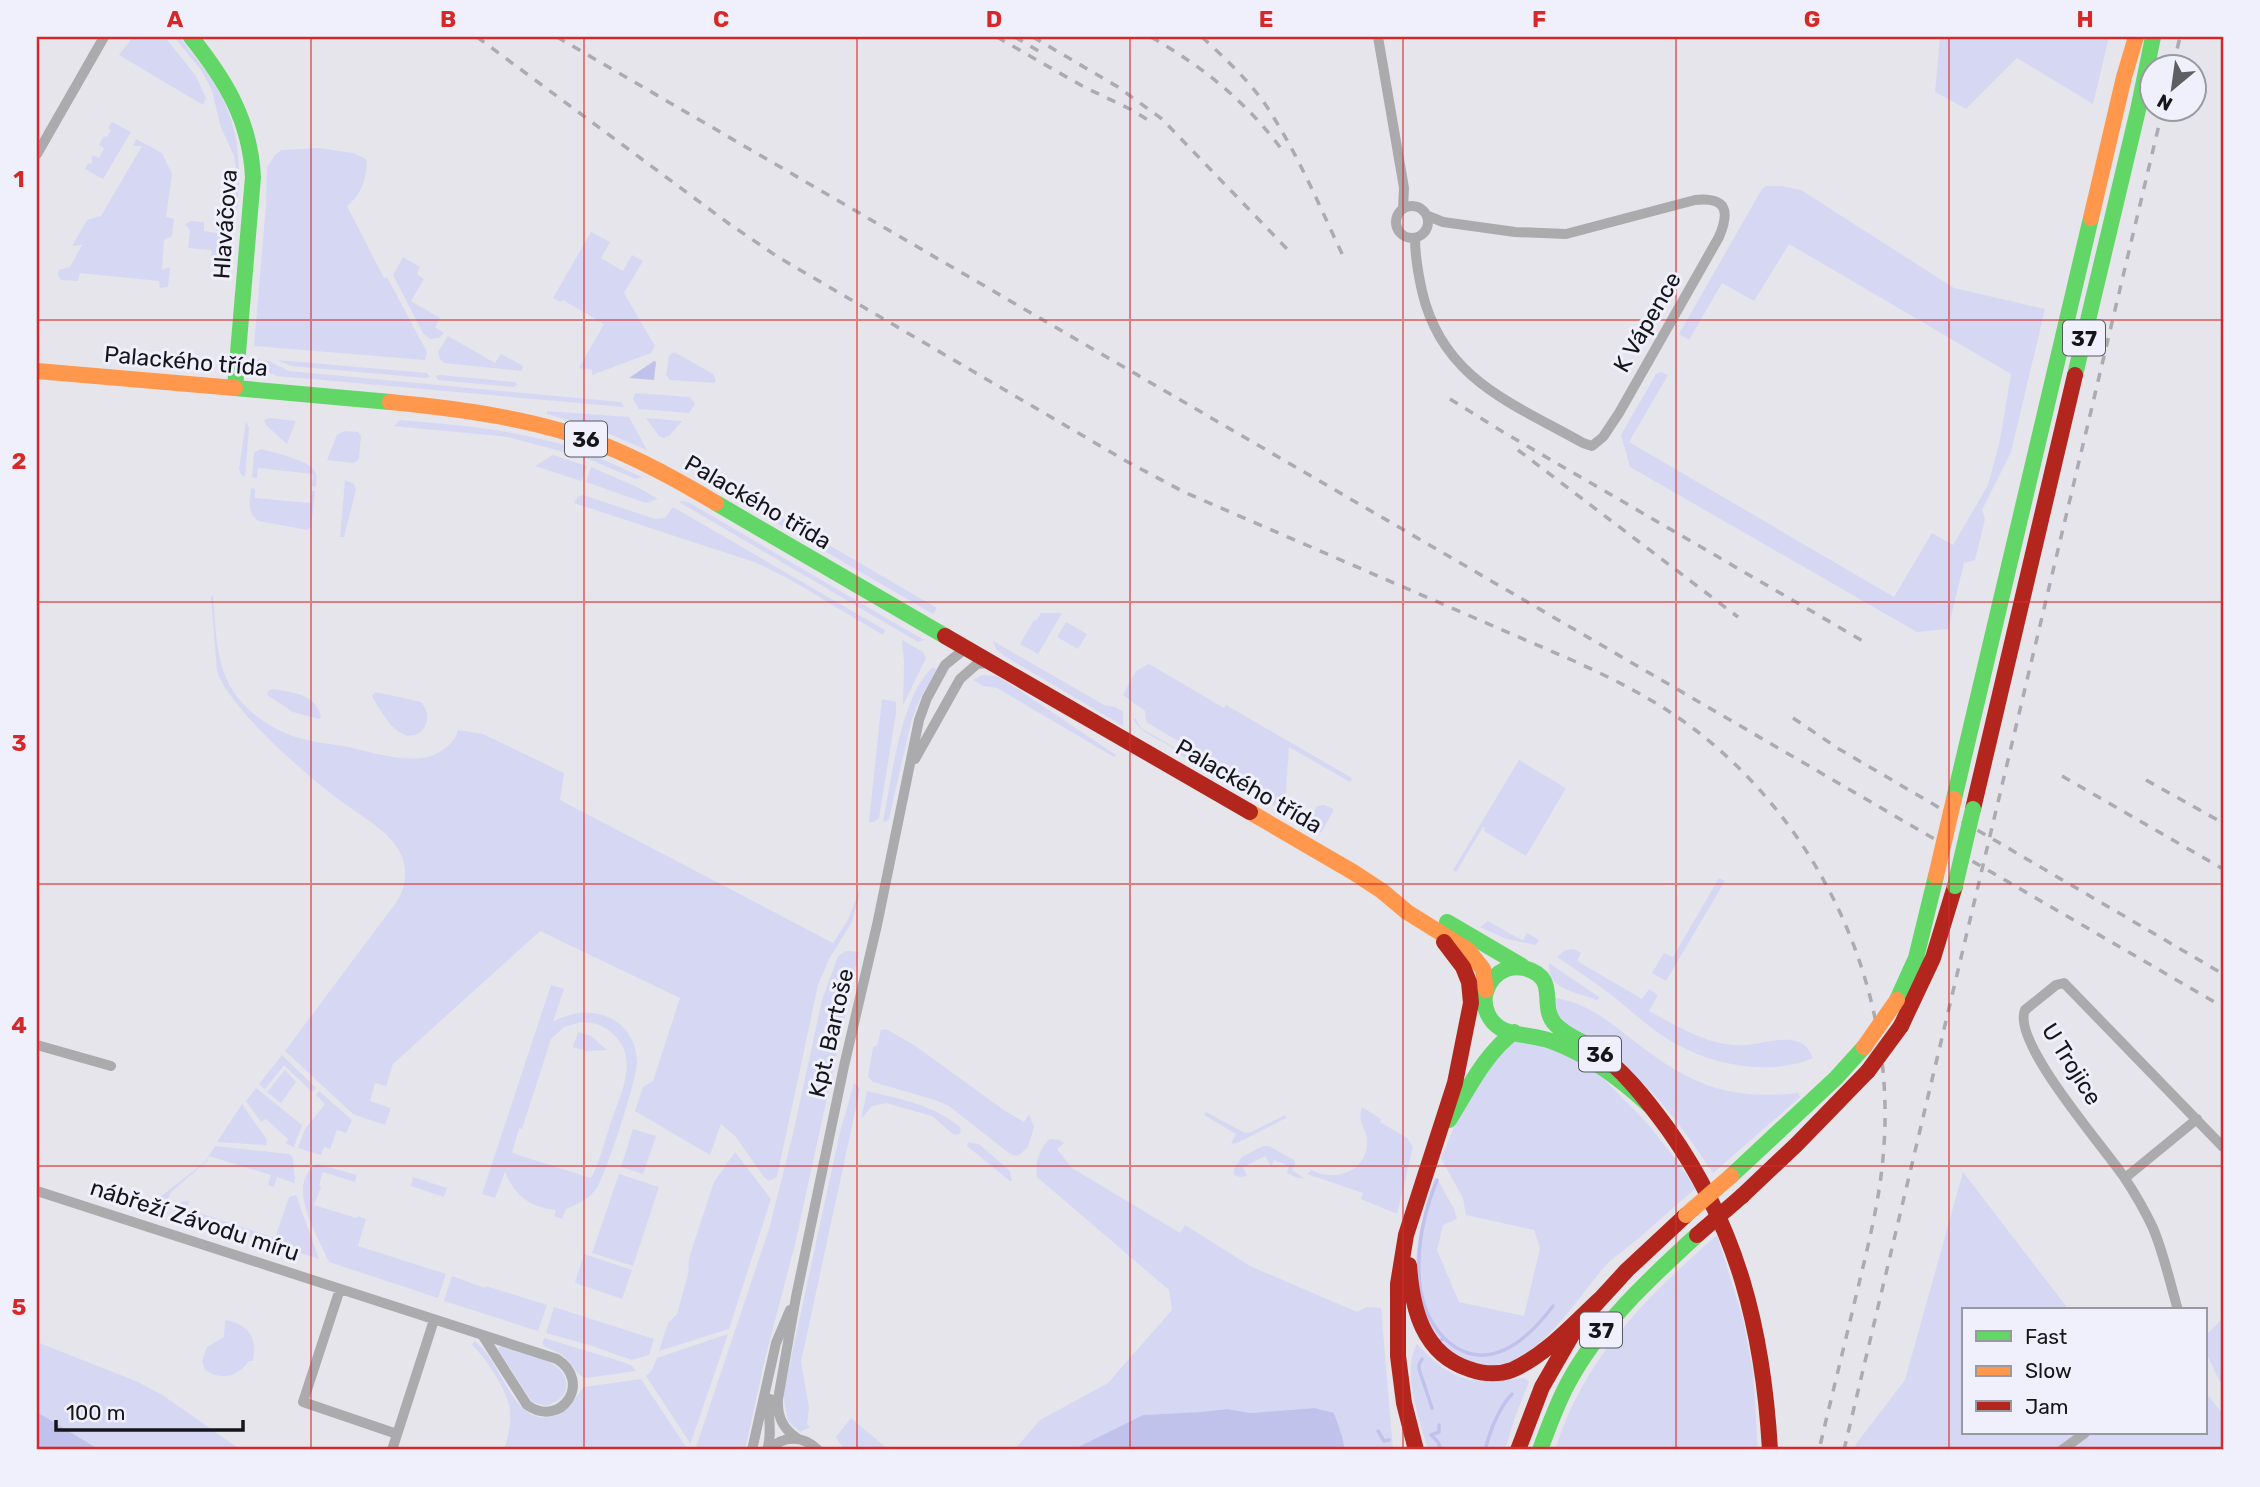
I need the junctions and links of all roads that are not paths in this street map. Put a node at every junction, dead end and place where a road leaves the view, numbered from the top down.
1 (104, 37) edge
2 (191, 37) edge
3 (1378, 37) edge
4 (2130, 37) edge
5 (2136, 37) edge
6 (2124, 77) junction
7 (2138, 110) edge
8 (37, 154) edge
9 (1408, 207) junction
10 (1428, 221) junction
11 (1415, 238) junction
12 (37, 371) edge
13 (235, 388) junction
14 (935, 631) junction
15 (966, 648) junction
16 (997, 666) junction
17 (943, 668) junction
18 (960, 679) junction
19 (908, 778) junction
20 (1382, 891) junction
21 (1407, 912) junction
22 (1529, 969) junction
23 (1485, 991) junction
24 (1549, 1009) junction
25 (1516, 1032) junction
26 (37, 1045) edge
27 (111, 1066) dead end
28 (1451, 1096) junction
29 (1649, 1105) junction
30 (2197, 1119) junction
31 (1436, 1140) junction
32 (2223, 1147) edge
33 (2125, 1178) junction
34 (1420, 1190) junction
35 (37, 1191) edge
36 (340, 1289) junction
37 (796, 1297) junction
38 (1600, 1299) junction
39 (2177, 1308) edge
40 (434, 1320) junction
41 (1420, 1327) junction
42 (483, 1336) junction
43 (1399, 1365) junction
44 (1407, 1422) junction
45 (397, 1434) junction
46 (2084, 1434) edge
47 (798, 1439) junction
48 (392, 1450) edge
49 (752, 1450) edge
50 (768, 1450) edge
51 (818, 1450) edge
52 (1407, 1450) edge
53 (1416, 1450) edge
54 (1518, 1450) edge
55 (1540, 1450) edge
56 (1770, 1450) edge
57 (2062, 1450) edge

1 - 8 street
2 - 13 main road, Hlaváčova
3 - 9 street
4 - 6 main road
5 - 6 main road, 37
6 - 38 main road, 37, bridge
7 - 55 main road, 37, bridge
9 - 10 street
9 - 11 street
10 - 11 street, K Vápence
10 - 11 street, K Vápence
12 - 13 main road, Palackého třída
13 - 14 main road, Palackého třída / 36
14 - 15 main road, Palackého třída / 36
14 - 17 street
15 - 16 main road, Palackého třída
15 - 17 street, Kpt. Bartoše
15 - 18 street, Kpt. Bartoše
16 - 18 street
16 - 20 main road, Palackého třída / 36
17 - 19 street, Kpt. Bartoše
18 - 19 street, Kpt. Bartoše
19 - 37 street, Kpt. Bartoše
20 - 21 main road, Palackého třída / 36
20 - 22 main road, Palackého třída / 36
21 - 23 main road, Palackého třída / 36
21 - 28 main road
22 - 23 main road
22 - 24 main road, 36
23 - 25 main road, 36
23 - 28 main road
24 - 25 main road
24 - 29 main road, 36
25 - 29 main road
25 - 31 main road
26 - 27 street
28 - 31 main road
29 - 56 main road
30 - 32 street, U Trojice
30 - 33 street
30 - 33 street, U Trojice
31 - 34 main road
33 - 39 street, U Trojice
34 - 41 main road
34 - 43 main road
35 - 36 street, nábřeží Závodu míru
36 - 40 street, nábřeží Závodu míru
36 - 45 street
37 - 47 street, Kpt. Bartoše
37 - 49 street, Kpt. Bartoše
37 - 50 street, Kpt. Bartoše
38 - 41 main road
38 - 54 main road, 37
40 - 42 street, nábřeží Závodu míru
40 - 45 street
41 - 43 main road
42 - 42 street, nábřeží Závodu míru
43 - 44 main road
44 - 52 street
44 - 53 main road
45 - 48 street
46 - 57 street
47 - 50 street, Kpt. Bartoše
47 - 51 street, Kpt. Bartoše

